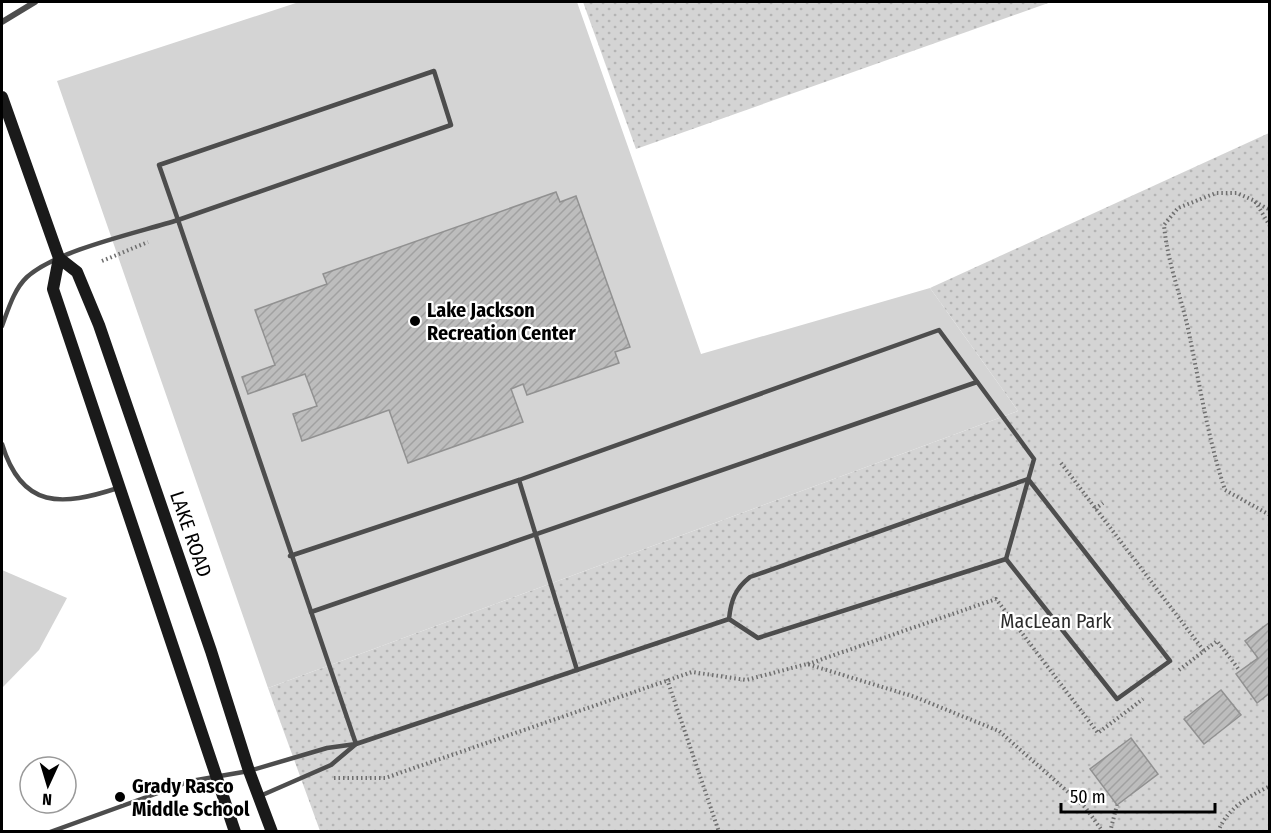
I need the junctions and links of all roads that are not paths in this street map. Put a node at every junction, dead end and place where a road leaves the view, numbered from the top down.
1 (35, 2) edge
2 (2, 22) edge
3 (2, 97) edge
4 (178, 220) junction
5 (59, 258) junction
6 (2, 326) edge
7 (977, 382) junction
8 (2, 444) edge
9 (1028, 479) junction
10 (519, 480) junction
11 (119, 488) junction
12 (536, 536) junction
13 (290, 556) junction
14 (1006, 559) junction
15 (311, 612) junction
16 (729, 620) junction
17 (577, 669) junction
18 (356, 744) junction
19 (249, 771) junction
20 (216, 776) junction
21 (260, 796) junction
22 (50, 831) edge
23 (235, 831) edge
24 (272, 831) edge

1 - 2 street
3 - 5 street, LAKE ROAD
4 - 4 lane
4 - 5 lane
4 - 13 lane
5 - 6 lane
5 - 11 street
5 - 19 street, LAKE ROAD
7 - 9 lane
7 - 10 lane
7 - 12 lane
8 - 11 lane
9 - 14 lane
9 - 14 lane
9 - 16 lane
10 - 12 lane
10 - 13 lane
11 - 20 street
12 - 15 lane
12 - 17 lane
13 - 15 lane
14 - 16 lane
15 - 18 lane
16 - 17 lane
17 - 18 lane
18 - 19 lane
18 - 21 lane
19 - 20 lane
19 - 21 street, LAKE ROAD
20 - 22 lane
20 - 23 street
21 - 24 street, LAKE ROAD

